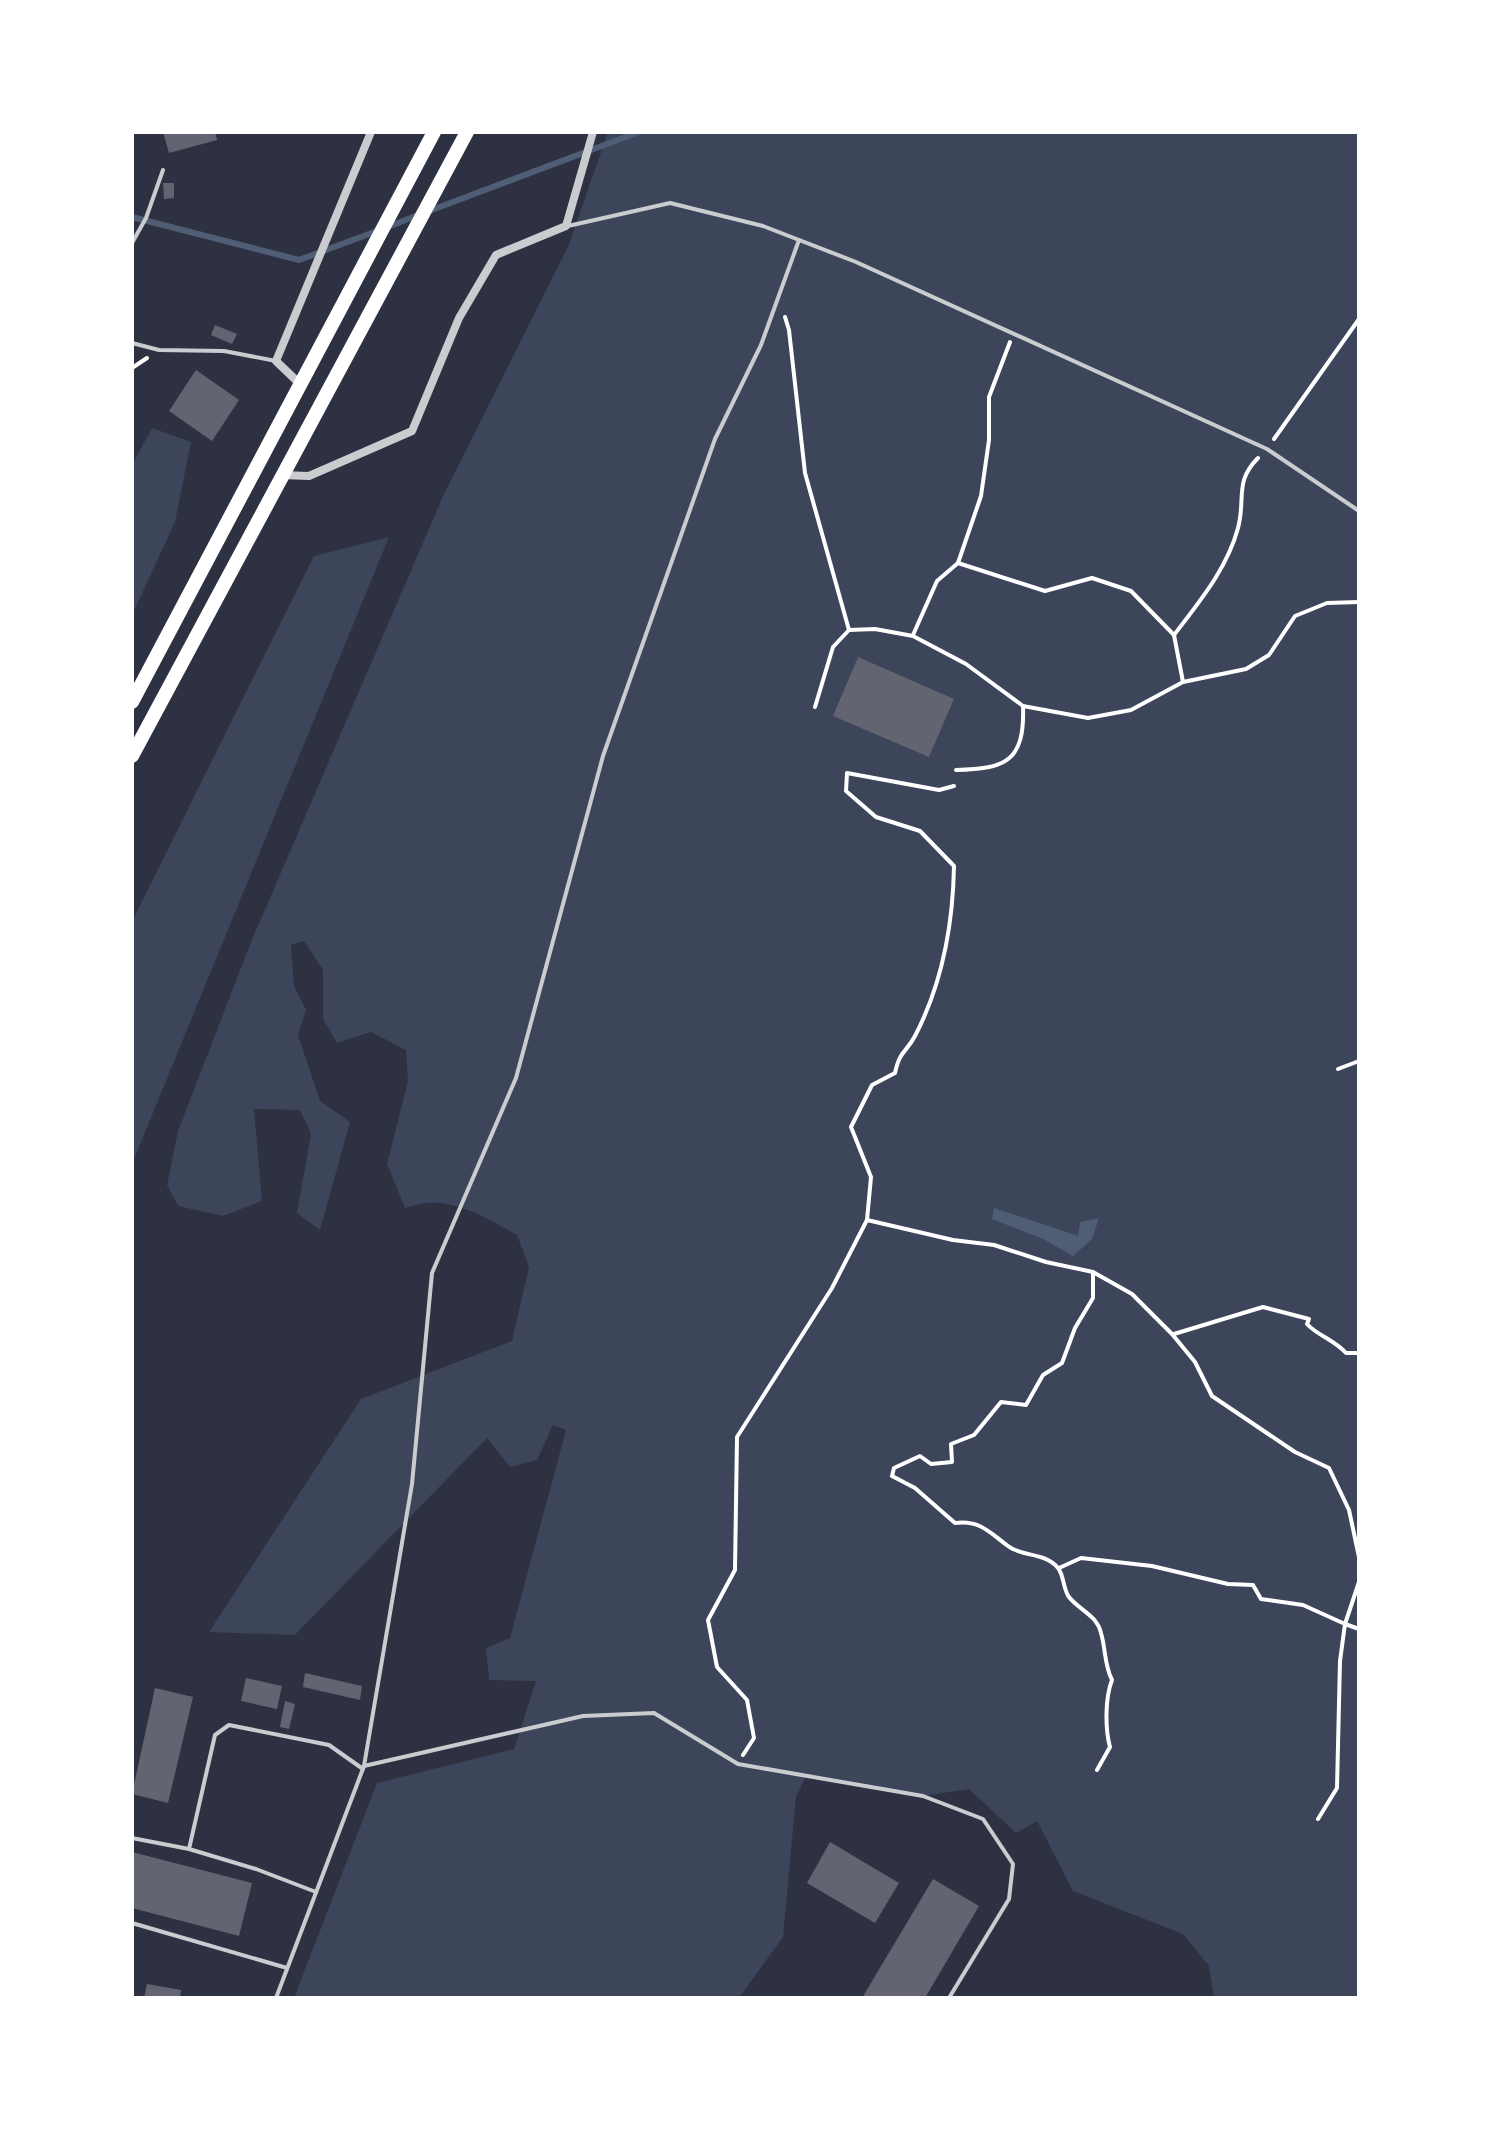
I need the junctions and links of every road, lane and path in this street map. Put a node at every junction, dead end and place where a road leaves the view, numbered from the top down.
1 (371, 132) edge
2 (434, 132) edge
3 (467, 132) edge
4 (593, 132) edge
5 (163, 170) dead end
6 (566, 226) junction
7 (799, 240) junction
8 (132, 243) edge
9 (777, 296) junction
10 (1359, 319) edge
11 (1013, 333) junction
12 (132, 343) edge
13 (276, 361) junction
14 (301, 385) junction
15 (1267, 449) junction
16 (281, 475) junction
17 (1359, 511) edge
18 (958, 563) junction
19 (1359, 602) edge
20 (849, 630) junction
21 (1174, 635) junction
22 (913, 636) junction
23 (1183, 682) junction
24 (132, 702) edge
25 (1023, 706) junction
26 (815, 707) dead end
27 (132, 756) edge
28 (956, 770) dead end
29 (954, 786) dead end
30 (1359, 1061) edge
31 (1338, 1069) dead end
32 (867, 1220) junction
33 (1093, 1272) junction
34 (1172, 1334) junction
35 (1359, 1353) edge
36 (1359, 1557) edge
37 (1059, 1568) junction
38 (1359, 1582) edge
39 (1345, 1624) junction
40 (1359, 1629) edge
41 (738, 1764) junction
42 (363, 1768) junction
43 (1097, 1770) dead end
44 (1318, 1819) dead end
45 (132, 1838) edge
46 (189, 1849) junction
47 (316, 1892) junction
48 (132, 1923) edge
49 (287, 1968) junction
50 (276, 1998) edge
51 (949, 1998) edge

1 - 13 street
2 - 14 highway
3 - 16 highway
4 - 6 street
5 - 8 lane
6 - 7 lane
6 - 16 street
7 - 9 lane
7 - 11 lane
9 - 20 path
9 - 42 lane
10 - 15 path
11 - 15 lane
11 - 18 path
12 - 13 lane
13 - 14 street
14 - 24 highway
15 - 17 lane
15 - 21 path
16 - 27 highway
18 - 21 path
18 - 22 path
19 - 23 path
20 - 22 path
20 - 26 path
21 - 23 path
22 - 25 path
23 - 25 path
25 - 28 path
29 - 32 path
30 - 31 path
32 - 33 path
32 - 41 path
33 - 34 path
33 - 37 path
34 - 35 path
34 - 36 path
37 - 39 path
37 - 43 path
38 - 39 path
39 - 40 path
39 - 44 path
41 - 42 lane
41 - 51 lane
42 - 46 lane
42 - 47 lane
45 - 46 lane
46 - 47 lane
47 - 49 lane
48 - 49 lane
49 - 50 lane

